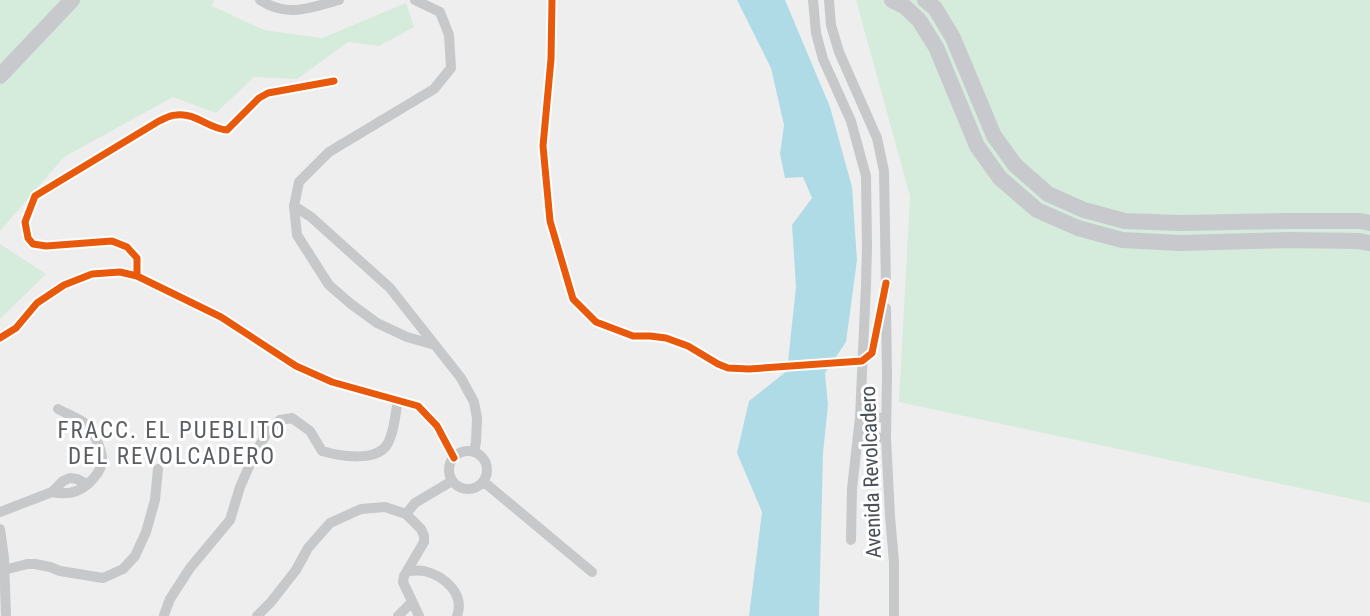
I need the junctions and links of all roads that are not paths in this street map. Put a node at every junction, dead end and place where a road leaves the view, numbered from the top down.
1 (72, 0) edge
2 (260, 0) edge
3 (339, 0) edge
4 (415, 0) edge
5 (552, 0) edge
6 (813, 0) edge
7 (829, 0) edge
8 (892, 0) edge
9 (925, 0) edge
10 (839, 52) junction
11 (823, 59) junction
12 (0, 76) edge
13 (334, 81) dead end
14 (294, 206) junction
15 (1370, 223) edge
16 (1370, 243) edge
17 (137, 276) junction
18 (886, 283) junction
19 (0, 338) edge
20 (435, 345) junction
21 (862, 361) junction
22 (398, 400) junction
23 (58, 409) dead end
24 (860, 417) junction
25 (886, 418) junction
26 (859, 437) junction
27 (886, 438) junction
28 (474, 452) junction
29 (454, 458) junction
30 (158, 469) dead end
31 (452, 481) junction
32 (484, 482) junction
33 (0, 512) edge
34 (406, 514) junction
35 (0, 529) edge
36 (851, 540) dead end
37 (4, 570) junction
38 (407, 571) junction
39 (592, 572) dead end
40 (412, 603) junction
41 (164, 615) edge
42 (6, 616) edge
43 (257, 616) edge
44 (398, 616) edge
45 (419, 616) edge
46 (457, 616) edge
47 (894, 616) edge

1 - 12 main road
2 - 3 street
4 - 14 street
5 - 21 street
6 - 11 street, Avenida Revolcadero
7 - 10 street, Avenida Revolcadero
8 - 16 main road
9 - 15 main road
10 - 11 street
10 - 18 street, Avenida Revolcadero
11 - 21 street, Avenida Revolcadero
13 - 17 street
14 - 20 street
14 - 20 street
17 - 19 street
17 - 22 street
18 - 21 street
18 - 25 street, Avenida Revolcadero
20 - 28 street
21 - 24 street, Avenida Revolcadero
22 - 29 street
22 - 41 street
23 - 33 street
24 - 25 street
24 - 26 street, Avenida Revolcadero
25 - 27 street, Avenida Revolcadero
26 - 27 street
26 - 36 street, Avenida Revolcadero
27 - 47 street, Avenida Revolcadero
28 - 29 street
28 - 32 street
29 - 31 street
30 - 37 street
31 - 32 street
31 - 34 street
32 - 39 street
34 - 38 street
34 - 43 street
35 - 37 street
37 - 42 street
38 - 40 street
38 - 46 street
40 - 44 street
40 - 45 street

